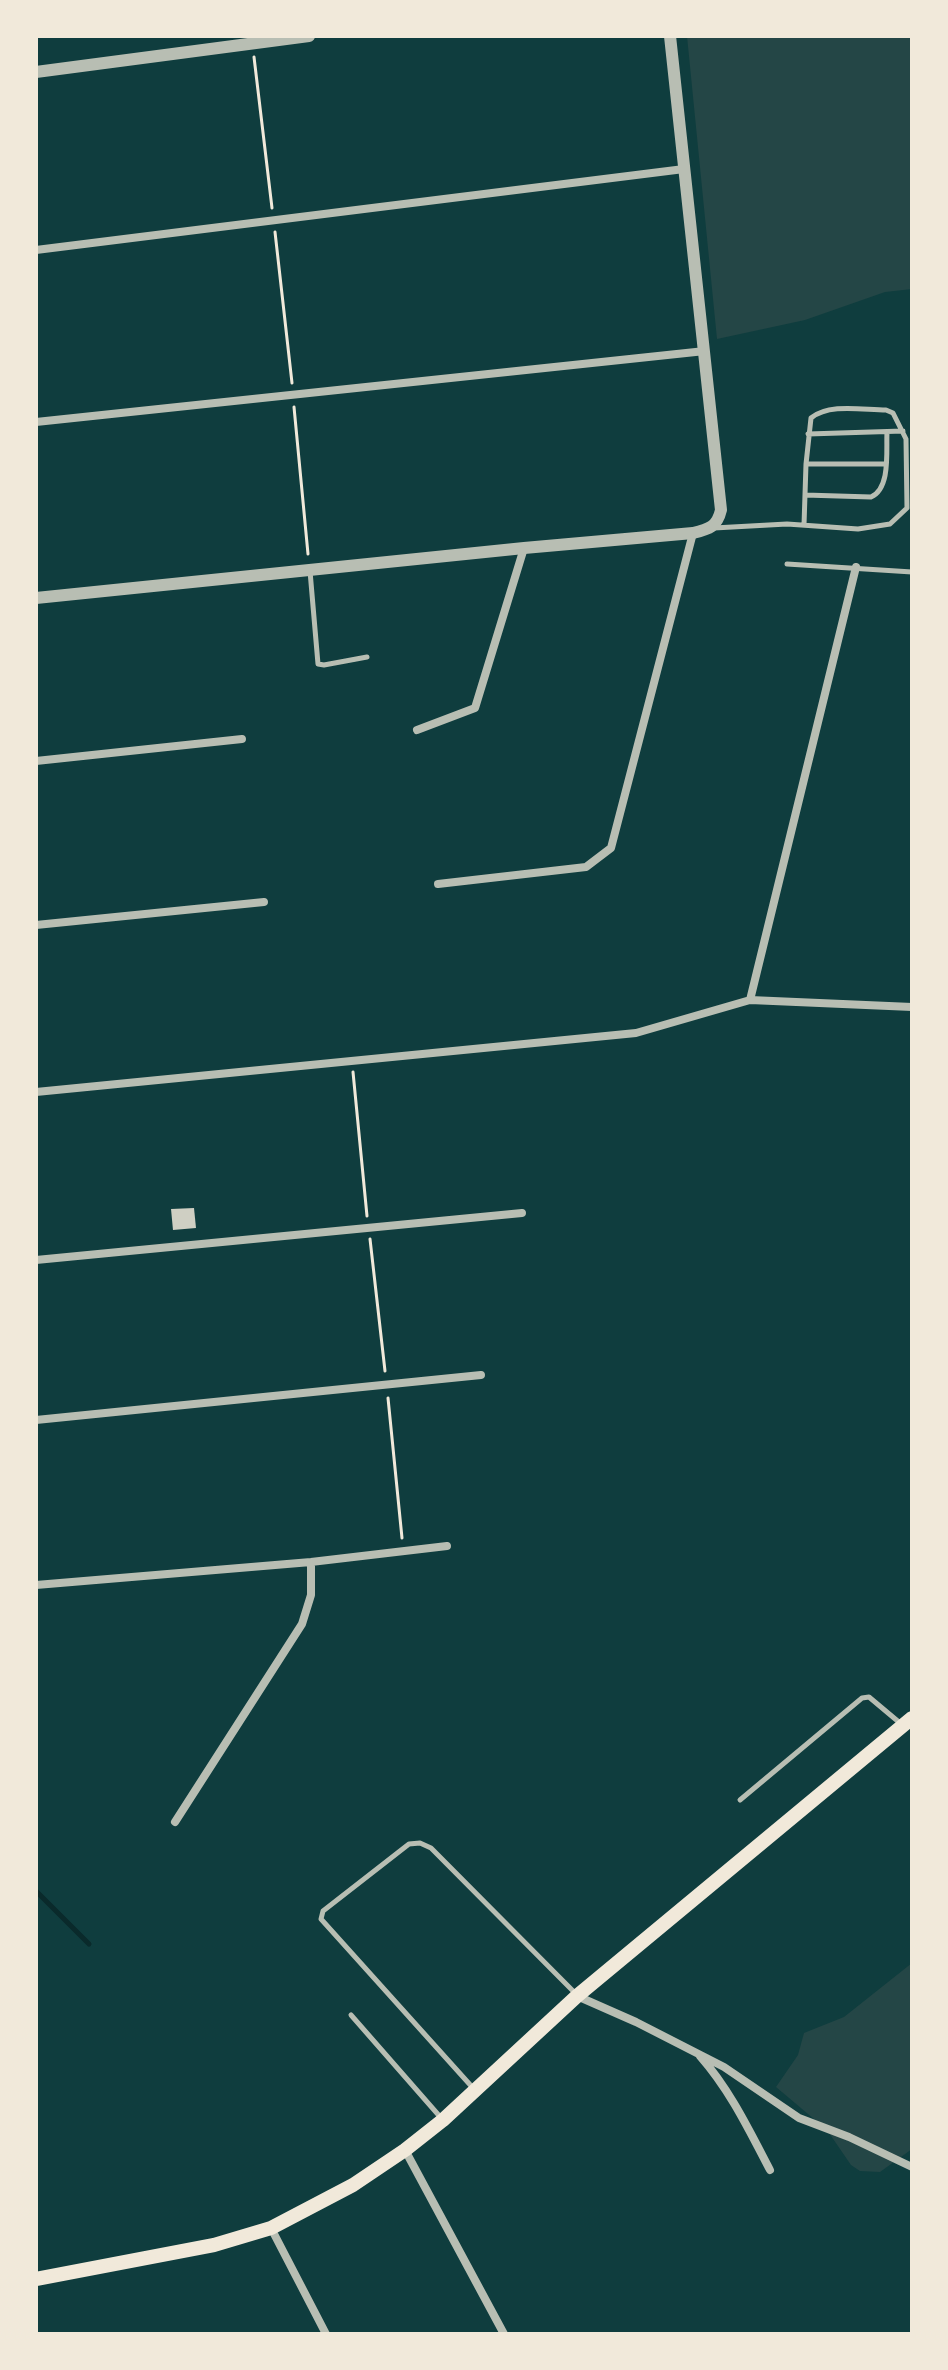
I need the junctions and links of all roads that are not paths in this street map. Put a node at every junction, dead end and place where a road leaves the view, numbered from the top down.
1 (309, 36) edge
2 (670, 36) edge
3 (36, 72) edge
4 (684, 169) junction
5 (36, 250) edge
6 (705, 351) junction
7 (36, 422) edge
8 (903, 431) junction
9 (887, 432) junction
10 (808, 434) junction
11 (806, 464) junction
12 (885, 464) junction
13 (805, 495) junction
14 (804, 525) junction
15 (710, 529) junction
16 (693, 533) junction
17 (524, 548) junction
18 (787, 564) dead end
19 (856, 567) junction
20 (310, 570) junction
21 (912, 572) edge
22 (36, 598) edge
23 (367, 657) dead end
24 (417, 730) dead end
25 (242, 739) dead end
26 (36, 761) edge
27 (438, 884) dead end
28 (264, 902) dead end
29 (36, 925) edge
30 (750, 1000) junction
31 (912, 1007) edge
32 (36, 1092) edge
33 (522, 1213) dead end
34 (36, 1260) edge
35 (481, 1375) dead end
36 (36, 1420) edge
37 (447, 1546) dead end
38 (311, 1562) junction
39 (36, 1585) edge
40 (909, 1723) edge
41 (740, 1800) dead end
42 (175, 1822) dead end
43 (577, 1996) junction
44 (351, 2015) dead end
45 (697, 2052) junction
46 (474, 2089) junction
47 (443, 2120) junction
48 (405, 2150) junction
49 (912, 2167) edge
50 (770, 2170) dead end
51 (271, 2228) junction
52 (36, 2279) edge
53 (326, 2334) edge
54 (504, 2334) edge

1 - 3 street
2 - 4 street
4 - 5 street
4 - 6 street
6 - 7 street
6 - 15 street
8 - 9 lane
8 - 10 lane
8 - 14 lane
9 - 10 lane
9 - 12 lane
10 - 11 lane
11 - 12 lane
11 - 13 lane
12 - 13 lane
13 - 14 lane
14 - 15 lane
15 - 16 street
16 - 17 street
16 - 27 street
17 - 20 street
17 - 24 street
18 - 19 lane
19 - 21 lane
19 - 30 street
20 - 22 street
20 - 23 lane
25 - 26 street
28 - 29 street
30 - 31 street
30 - 32 street
33 - 34 street
35 - 36 street
37 - 38 street
38 - 39 street
38 - 42 street
40 - 41 lane
40 - 43 main road
43 - 45 street
43 - 46 main road
43 - 46 lane
44 - 47 lane
45 - 49 street
45 - 50 street
46 - 47 main road
47 - 48 main road
48 - 51 main road
48 - 54 street
51 - 52 main road
51 - 53 street

